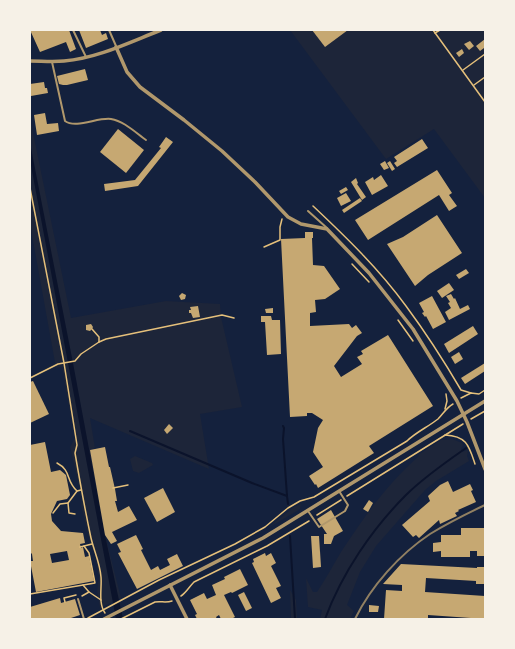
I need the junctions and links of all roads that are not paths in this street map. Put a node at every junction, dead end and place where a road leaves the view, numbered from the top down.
1 (73, 30) edge
2 (110, 30) edge
3 (161, 30) edge
4 (116, 47) junction
5 (86, 57) junction
6 (30, 61) edge
7 (52, 61) junction
8 (146, 140) dead end
9 (308, 211) dead end
10 (328, 229) junction
11 (485, 401) edge
12 (464, 414) junction
13 (485, 469) edge
14 (339, 492) junction
15 (308, 510) junction
16 (170, 586) junction
17 (78, 599) road end
18 (108, 617) edge
19 (84, 619) edge
20 (187, 619) edge

1 - 5 lane
2 - 4 lane
3 - 4 street
4 - 5 street
4 - 10 street
5 - 7 street
6 - 7 street
7 - 8 lane
9 - 10 lane
10 - 12 street
11 - 12 street
12 - 13 street
12 - 14 street
14 - 15 street
14 - 15 lane
15 - 16 street
16 - 18 street
16 - 20 street
17 - 19 lane

